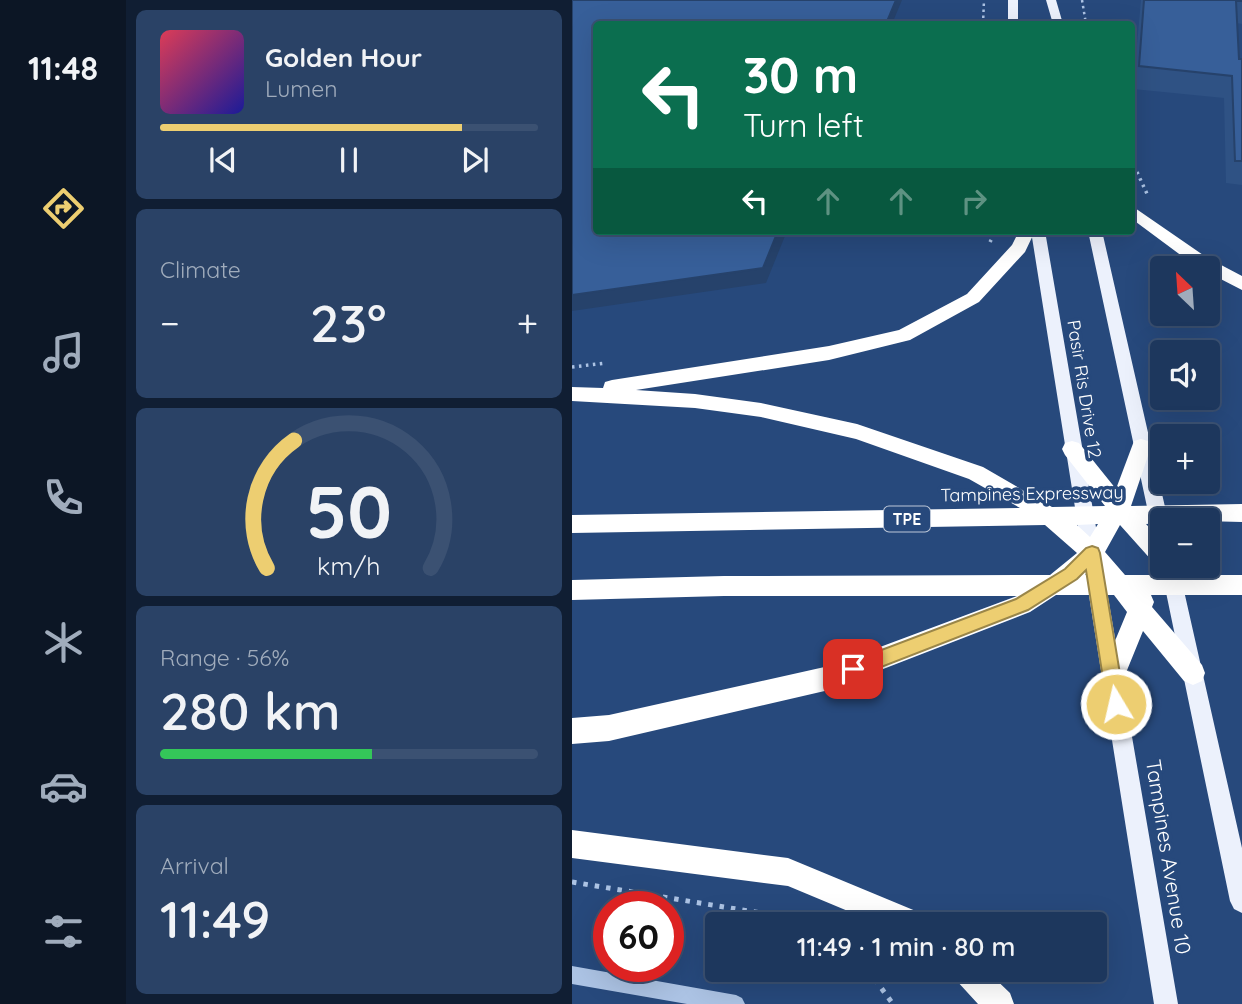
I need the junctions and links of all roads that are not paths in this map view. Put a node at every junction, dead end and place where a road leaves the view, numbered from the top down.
1 (1013, 0) edge
2 (1051, 0) edge
3 (1013, 21) edge
4 (1057, 21) edge
5 (1135, 213) edge
6 (1024, 235) edge
7 (1039, 235) edge
8 (1096, 235) edge
9 (1242, 284) edge
10 (572, 393) edge
11 (1141, 447) junction
12 (1072, 449) junction
13 (1242, 495) edge
14 (1156, 508) edge
15 (1119, 509) junction
16 (1242, 513) edge
17 (1220, 515) edge
18 (572, 524) edge
19 (1150, 543) edge
20 (1092, 553) junction
21 (1160, 578) edge
22 (1173, 578) edge
23 (1202, 578) edge
24 (1242, 586) edge
25 (572, 590) edge
26 (1242, 594) edge
27 (1137, 610) junction
28 (1193, 673) junction
29 (1112, 677) junction
30 (572, 731) edge
31 (572, 844) edge
32 (1242, 901) edge
33 (884, 912) edge
34 (572, 975) edge
35 (978, 982) edge
36 (736, 1004) edge
37 (999, 1004) edge
38 (1166, 1004) edge

1 - 3 main road
2 - 4 main road
5 - 9 highway
6 - 10 highway
7 - 12 main road, Pasir Ris Drive 12
8 - 11 main road
10 - 20 highway
11 - 14 main road
11 - 15 highway
12 - 15 highway
12 - 20 main road, Pasir Ris Drive 12
13 - 17 highway
15 - 19 highway
15 - 20 highway
16 - 18 highway, Tampines Expressway / TPE
20 - 27 highway
20 - 29 main road, Pasir Ris Drive 12
20 - 30 highway
21 - 27 highway
22 - 28 main road
23 - 26 highway
24 - 25 highway
27 - 28 highway
27 - 29 highway
28 - 32 main road
29 - 38 main road, Tampines Avenue 10
31 - 33 highway
34 - 36 lane
35 - 37 highway

